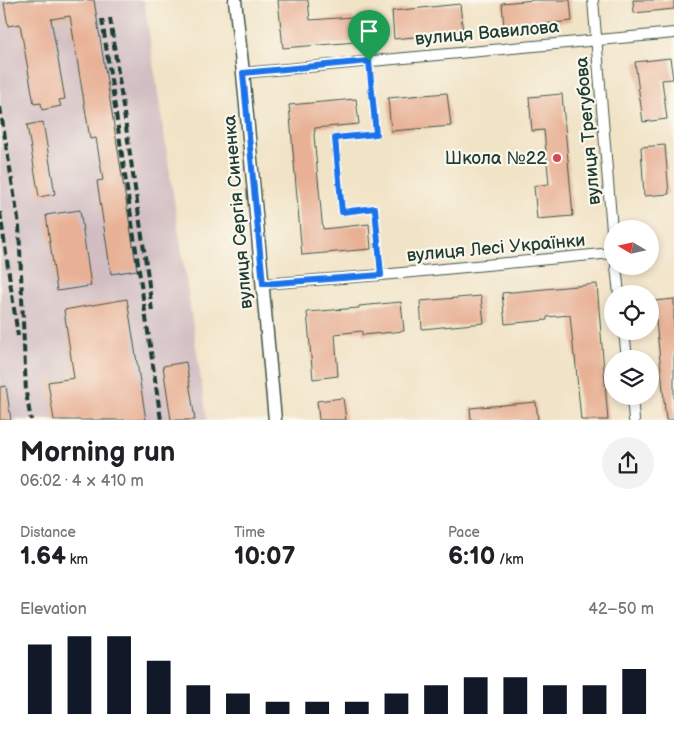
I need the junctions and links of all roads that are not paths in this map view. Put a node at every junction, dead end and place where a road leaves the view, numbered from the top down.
1 (235, 0) edge
2 (593, 0) edge
3 (674, 33) edge
4 (596, 39) junction
5 (369, 61) junction
6 (243, 73) junction
7 (611, 220) edge
8 (604, 254) edge
9 (381, 275) junction
10 (263, 284) junction
11 (633, 405) edge
12 (275, 420) edge
13 (634, 420) edge

1 - 6 street, вулиця Сергія Синенка
2 - 4 street, вулиця Трегубова
3 - 4 street, вулиця Вавилова
4 - 5 street, вулиця Вавилова
4 - 7 street, вулиця Трегубова
5 - 6 street, вулиця Вавилова
5 - 9 lane
6 - 10 street, вулиця Сергія Синенка
8 - 9 street, вулиця Лесі Українки
9 - 10 street, вулиця Лесі Українки
10 - 12 street, вулиця Сергія Синенка
11 - 13 street

